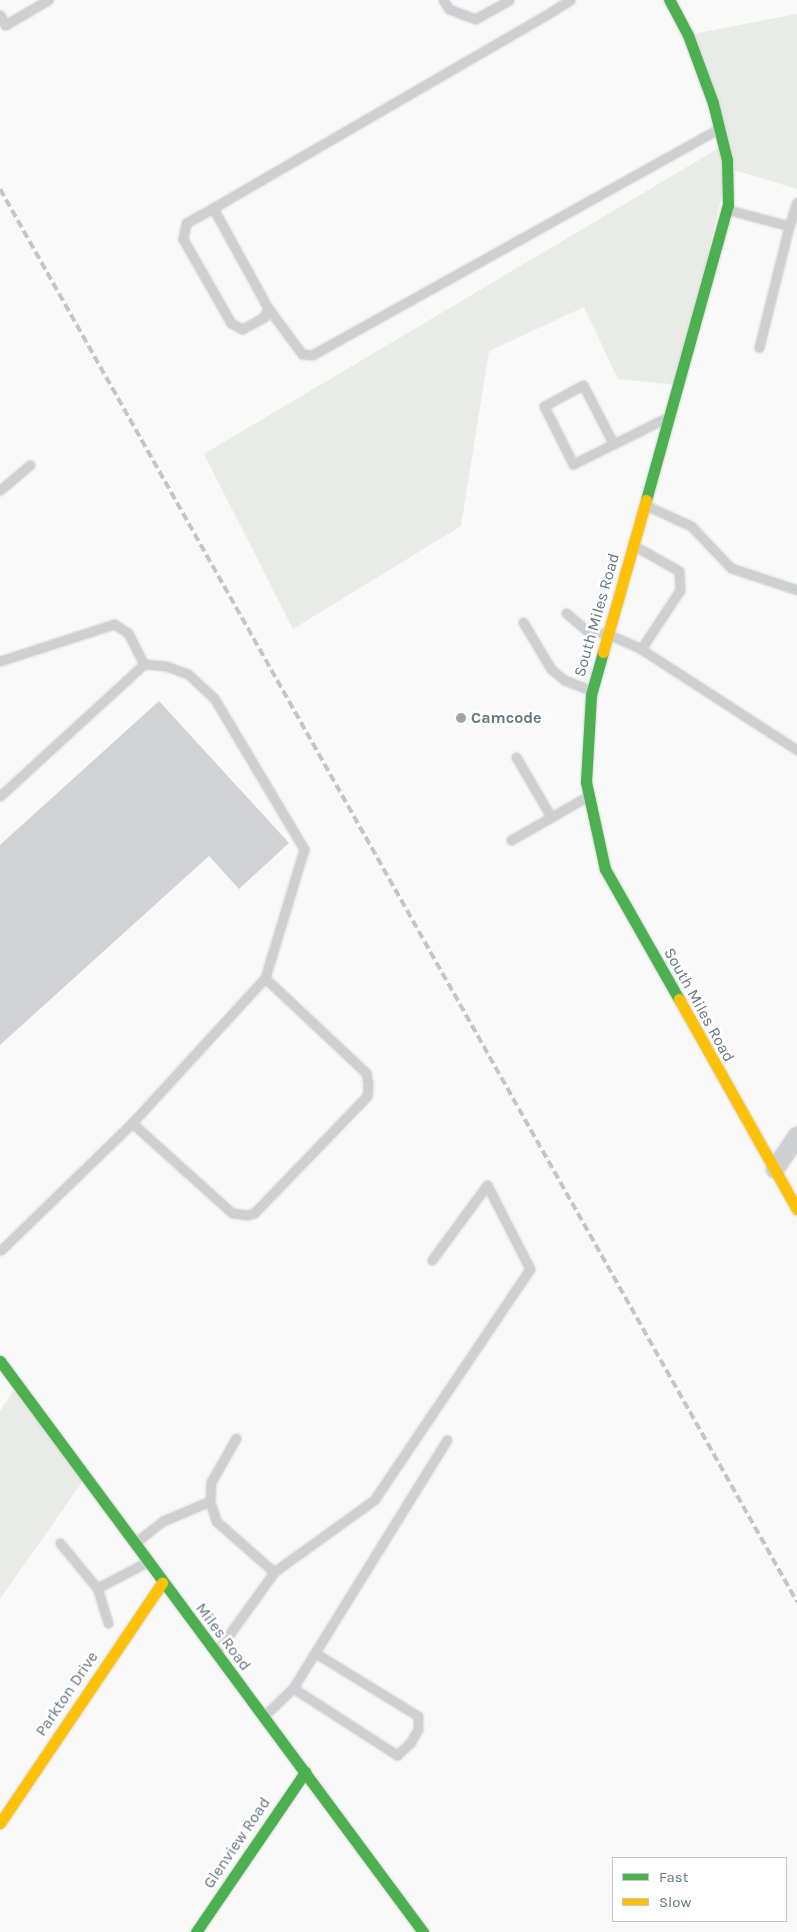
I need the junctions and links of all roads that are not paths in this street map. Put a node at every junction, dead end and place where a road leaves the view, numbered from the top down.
1 (48, 0) edge
2 (443, 0) edge
3 (509, 0) edge
4 (570, 0) edge
5 (669, 0) edge
6 (0, 15) edge
7 (720, 128) junction
8 (797, 202) edge
9 (213, 208) junction
10 (727, 210) junction
11 (789, 226) junction
12 (268, 308) junction
13 (759, 347) dead end
14 (669, 417) junction
15 (613, 443) junction
16 (30, 465) dead end
17 (0, 490) edge
18 (644, 505) junction
19 (633, 545) junction
20 (797, 590) edge
21 (566, 613) dead end
22 (524, 622) dead end
23 (608, 634) junction
24 (641, 649) junction
25 (0, 662) edge
26 (144, 664) junction
27 (592, 691) junction
28 (797, 750) edge
29 (516, 757) dead end
30 (0, 796) edge
31 (588, 796) junction
32 (551, 817) junction
33 (510, 840) dead end
34 (265, 978) junction
35 (132, 1123) junction
36 (797, 1136) edge
37 (775, 1169) junction
38 (797, 1209) edge
39 (0, 1250) edge
40 (432, 1260) dead end
41 (0, 1361) edge
42 (236, 1438) dead end
43 (447, 1440) dead end
44 (210, 1501) junction
45 (60, 1543) dead end
46 (134, 1544) junction
47 (147, 1562) junction
48 (274, 1572) junction
49 (162, 1583) junction
50 (97, 1588) junction
51 (108, 1623) dead end
52 (315, 1653) junction
53 (215, 1654) junction
54 (292, 1688) junction
55 (263, 1717) junction
56 (305, 1772) junction
57 (0, 1823) edge
58 (196, 1932) edge
59 (423, 1932) edge

1 - 6 lane
2 - 3 lane
4 - 9 lane
5 - 7 street, South Miles Road
7 - 10 street, South Miles Road
7 - 12 lane
8 - 11 lane
9 - 12 lane
9 - 12 lane
10 - 11 lane
10 - 14 street, South Miles Road
11 - 13 lane
14 - 15 lane
14 - 18 street, South Miles Road
15 - 15 lane
16 - 17 lane
18 - 19 street, South Miles Road
18 - 20 lane
19 - 23 street, South Miles Road
19 - 24 lane
21 - 23 lane
22 - 27 lane
23 - 24 lane
23 - 27 street, South Miles Road
24 - 28 lane
25 - 26 lane
26 - 30 lane
26 - 34 lane
27 - 31 street, South Miles Road
29 - 32 lane
31 - 32 lane
31 - 37 street, South Miles Road
32 - 33 lane
34 - 35 lane
34 - 35 lane
35 - 39 lane
36 - 37 street
37 - 38 street, South Miles Road
40 - 48 lane
41 - 46 street, Miles Road
42 - 44 lane
43 - 52 lane
44 - 46 lane
44 - 48 lane
45 - 50 lane
46 - 47 street, Miles Road
47 - 49 street, Miles Road
47 - 50 lane
48 - 53 lane
49 - 53 street, Miles Road
49 - 57 street, Parkton Drive
50 - 51 lane
52 - 54 lane
52 - 54 lane
53 - 55 street, Miles Road
54 - 55 lane
55 - 56 street, Miles Road
56 - 58 street, Glenview Road
56 - 59 street, Miles Road

